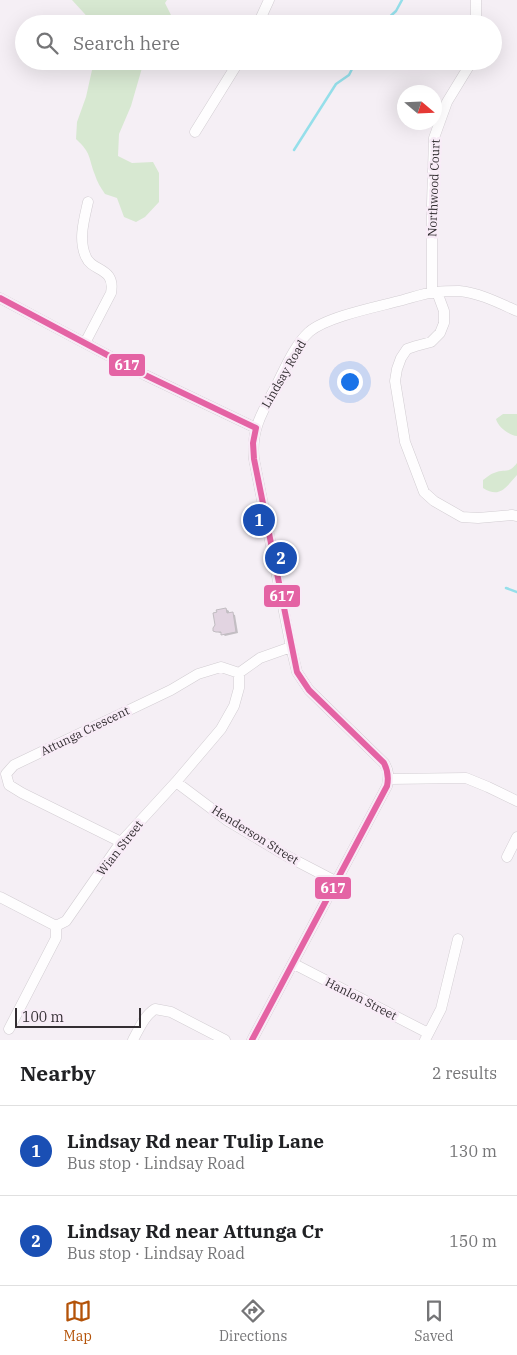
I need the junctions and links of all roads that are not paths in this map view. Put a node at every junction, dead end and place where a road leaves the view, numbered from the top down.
1 (269, 0) edge
2 (476, 0) edge
3 (262, 15) edge
4 (476, 15) edge
5 (234, 70) edge
6 (467, 70) edge
7 (195, 132) dead end
8 (88, 202) dead end
9 (434, 292) junction
10 (0, 298) edge
11 (517, 311) edge
12 (85, 343) junction
13 (256, 428) junction
14 (517, 516) edge
15 (291, 647) junction
16 (239, 673) junction
17 (389, 779) junction
18 (176, 782) junction
19 (517, 801) edge
20 (517, 837) edge
21 (121, 842) junction
22 (507, 857) dead end
23 (337, 882) junction
24 (0, 897) edge
25 (56, 926) junction
26 (458, 939) dead end
27 (294, 964) junction
28 (9, 1029) dead end
29 (427, 1037) edge
30 (133, 1040) edge
31 (225, 1040) edge
32 (252, 1040) edge

1 - 3 street
2 - 4 street
5 - 7 street
6 - 9 street, Northwood Court
8 - 12 street
9 - 11 street, Lindsay Road
9 - 13 street, Lindsay Road
9 - 14 street, Northwood Court
10 - 12 street
12 - 13 street
13 - 15 street, Lindsay Road
15 - 16 street
15 - 17 street, Lindsay Road
16 - 18 street, Wian Street
16 - 21 street, Attunga Crescent
17 - 19 street
17 - 23 street
18 - 21 street, Wian Street
18 - 23 street, Henderson Street
20 - 22 street
21 - 25 street, Wian Street
23 - 27 street
24 - 25 street
25 - 28 street
26 - 29 street
27 - 29 street, Hanlon Street
27 - 32 street
30 - 31 street

